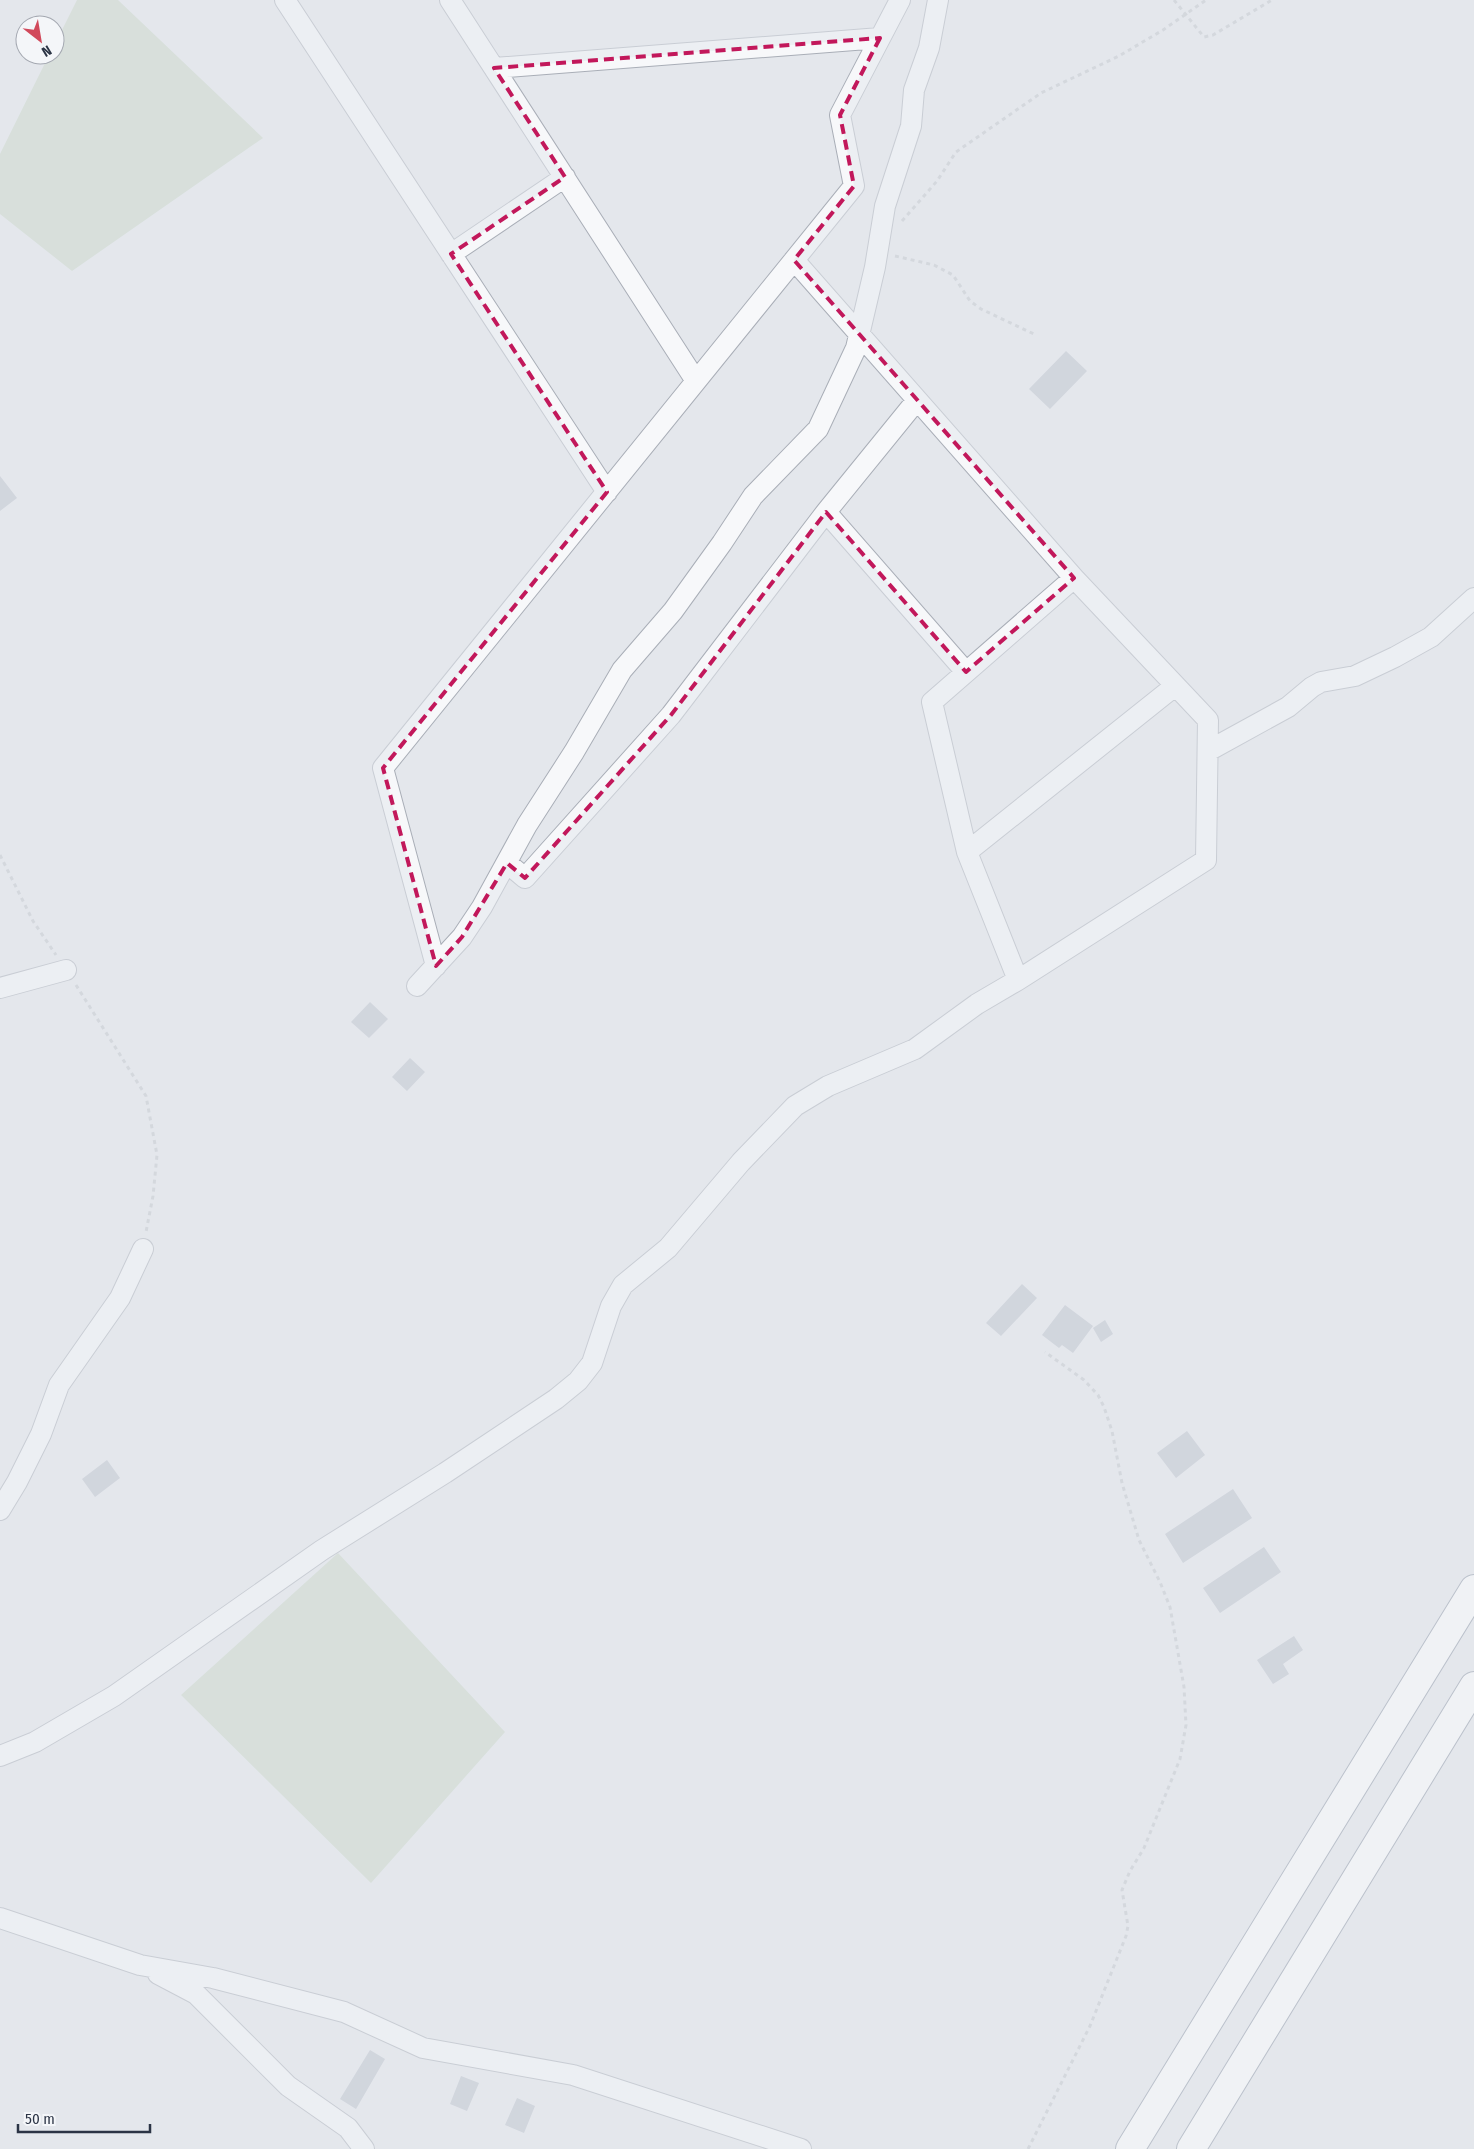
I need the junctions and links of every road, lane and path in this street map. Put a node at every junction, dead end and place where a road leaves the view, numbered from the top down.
1 (285, 0) edge
2 (450, 0) edge
3 (900, 0) edge
4 (938, 0) edge
5 (1174, 0) edge
6 (1206, 0) edge
7 (1272, 0) edge
8 (1185, 15) junction
9 (880, 38) junction
10 (494, 68) junction
11 (564, 177) junction
12 (879, 247) junction
13 (451, 254) junction
14 (794, 260) junction
15 (859, 334) junction
16 (1036, 335) dead end
17 (696, 381) junction
18 (917, 400) junction
19 (607, 492) junction
20 (826, 512) junction
21 (1074, 578) junction
22 (1474, 598) edge
23 (966, 672) junction
24 (1175, 686) junction
25 (1208, 751) junction
26 (968, 852) junction
27 (0, 855) edge
28 (507, 863) junction
29 (436, 966) junction
30 (66, 970) junction
31 (1018, 980) junction
32 (417, 986) dead end
33 (0, 988) edge
34 (143, 1249) joint
35 (1045, 1352) dead end
36 (0, 1510) edge
37 (1474, 1589) edge
38 (1474, 1686) edge
39 (0, 1756) edge
40 (0, 1918) edge
41 (140, 1965) junction
42 (364, 2149) edge
43 (801, 2149) edge
44 (1028, 2149) edge
45 (1130, 2149) edge
46 (1190, 2149) edge

1 - 13 street
2 - 10 street
3 - 9 street
4 - 12 street
5 - 8 path
6 - 8 path
7 - 8 path
8 - 12 path
9 - 10 street
9 - 14 street
10 - 11 street
11 - 13 street
11 - 17 street
12 - 15 street
12 - 16 path
13 - 19 street
14 - 15 street
14 - 17 street
15 - 18 street
15 - 28 street
17 - 19 street
18 - 20 street
18 - 21 street
19 - 29 street
20 - 23 street
20 - 28 street
21 - 23 street
21 - 24 street
22 - 25 street
23 - 26 street
24 - 25 street
24 - 26 street
25 - 31 street
26 - 31 street
27 - 30 path
28 - 29 street
29 - 32 street
30 - 33 street
30 - 34 path
31 - 39 street
34 - 36 street
35 - 44 path
37 - 45 highway
38 - 46 highway
40 - 41 street
41 - 42 street
41 - 43 street

